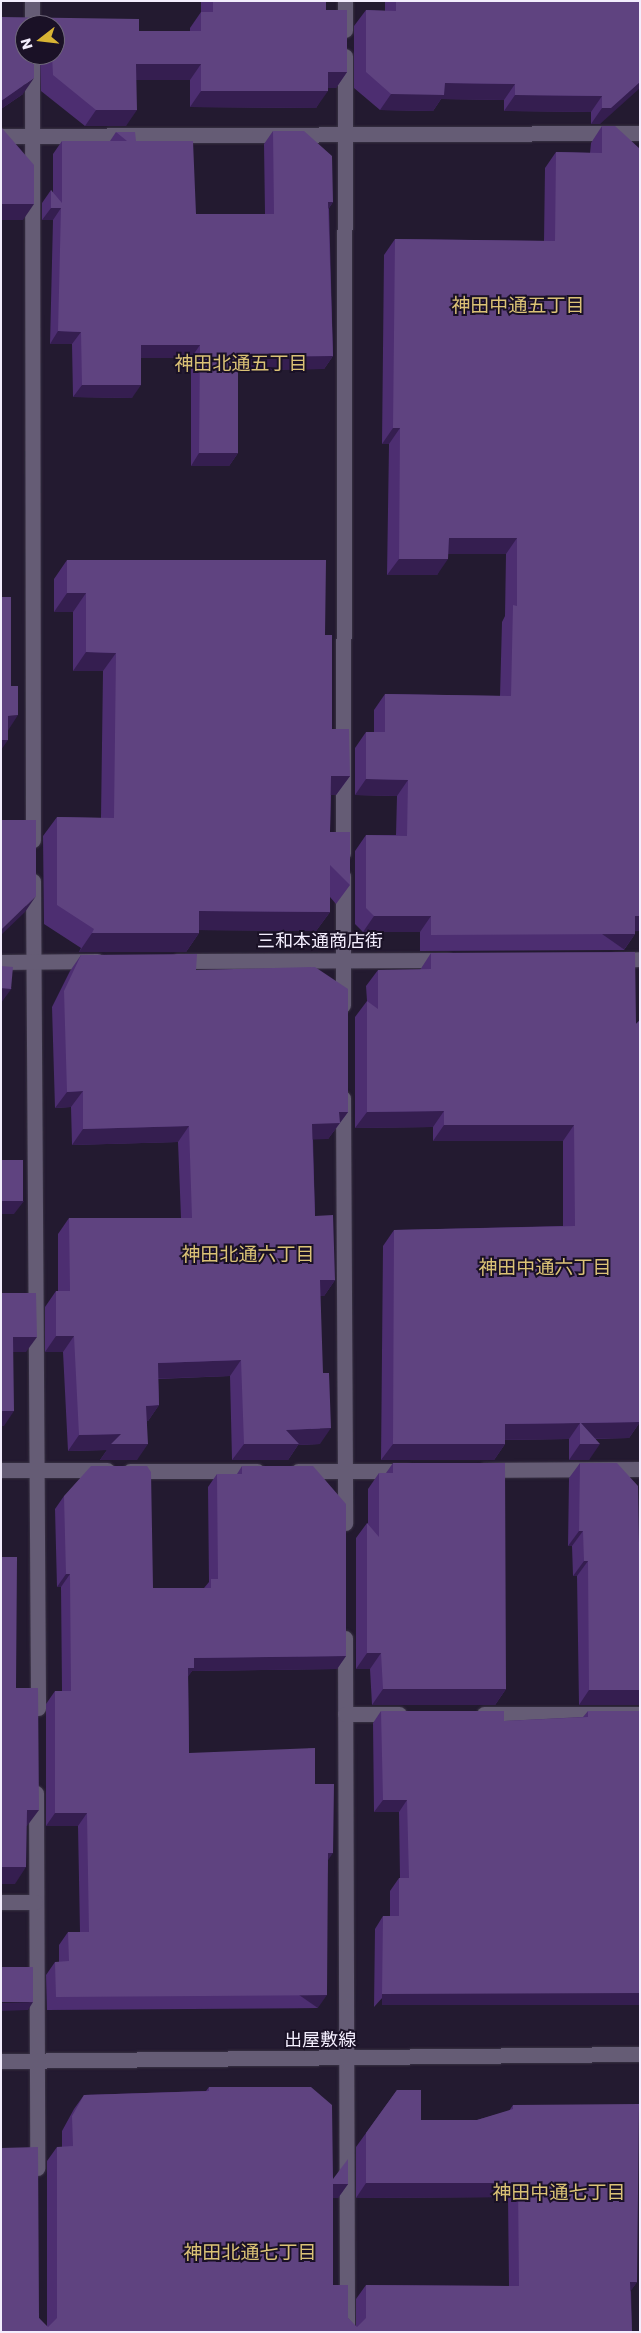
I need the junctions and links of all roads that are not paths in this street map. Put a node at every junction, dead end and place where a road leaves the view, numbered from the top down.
1 (32, 1) edge
2 (345, 1) edge
3 (32, 15) edge
4 (32, 65) edge
5 (640, 133) edge
6 (345, 134) junction
7 (1, 136) edge
8 (32, 136) junction
9 (343, 960) junction
10 (462, 960) edge
11 (600, 960) edge
12 (640, 960) edge
13 (33, 961) junction
14 (110, 961) edge
15 (159, 961) edge
16 (1, 962) edge
17 (343, 1018) edge
18 (343, 1086) edge
19 (640, 1469) edge
20 (1, 1470) edge
21 (38, 1470) junction
22 (472, 1470) edge
23 (423, 1471) edge
24 (344, 1472) junction
25 (345, 1540) edge
26 (345, 1617) edge
27 (345, 1714) junction
28 (414, 1714) edge
29 (463, 1714) edge
30 (640, 1714) edge
31 (37, 1725) edge
32 (37, 1774) edge
33 (1, 1902) edge
34 (35, 1902) junction
35 (640, 2054) edge
36 (345, 2058) junction
37 (1, 2061) edge
38 (36, 2061) junction
39 (37, 2185) edge
40 (347, 2332) edge

1 - 3 street
2 - 6 street
4 - 8 street
5 - 6 street
6 - 8 street
6 - 9 street
7 - 8 street
8 - 13 street
9 - 10 street, 三和本通商店街
9 - 15 street, 三和本通商店街
9 - 17 street
11 - 12 street
13 - 14 street
13 - 16 street
13 - 21 street
18 - 24 street
19 - 22 street
20 - 21 street
21 - 24 street
21 - 31 street
23 - 24 street
24 - 25 street
26 - 27 street
27 - 28 street
27 - 36 street
29 - 30 street
32 - 34 street
33 - 34 street
34 - 38 street
35 - 36 street, 出屋敷線
36 - 38 street, 出屋敷線
36 - 40 street
37 - 38 street, 出屋敷線
38 - 39 street

